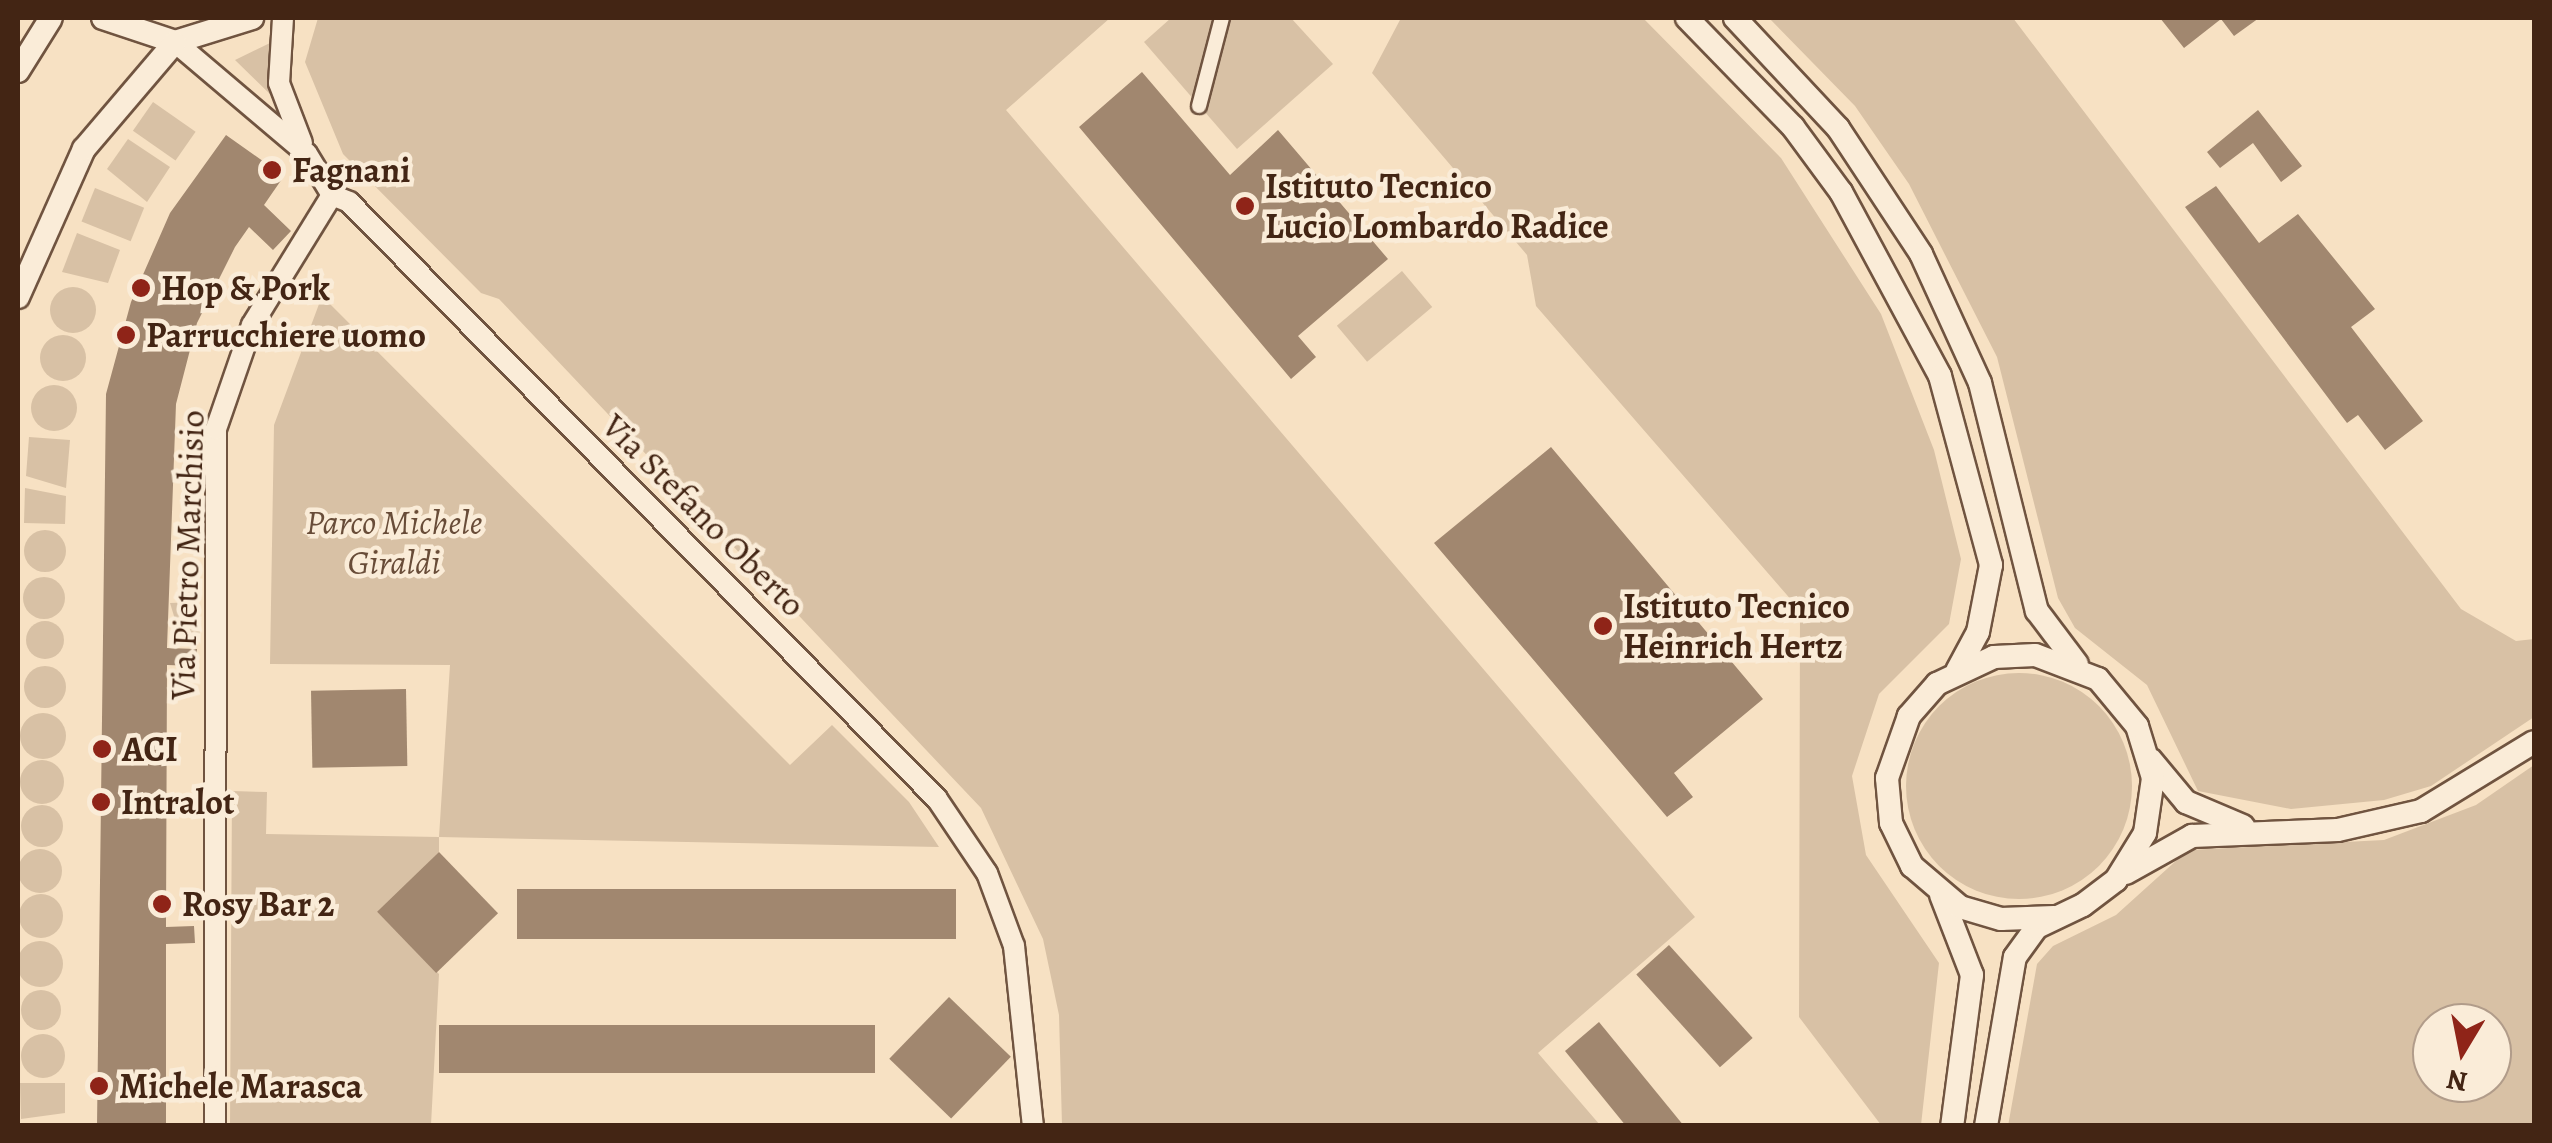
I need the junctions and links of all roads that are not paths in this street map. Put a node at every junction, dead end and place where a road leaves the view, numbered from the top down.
1 (51, 18) edge
2 (103, 18) edge
3 (252, 18) edge
4 (283, 18) edge
5 (1222, 18) edge
6 (1687, 18) edge
7 (1735, 18) edge
8 (174, 42) junction
9 (18, 71) edge
10 (1200, 106) dead end
11 (307, 154) junction
12 (332, 195) junction
13 (18, 297) edge
14 (1958, 671) junction
15 (2085, 672) junction
16 (2534, 742) edge
17 (2150, 760) junction
18 (2246, 827) junction
19 (2116, 880) junction
20 (1942, 895) junction
21 (2054, 917) junction
22 (215, 1126) edge
23 (1034, 1126) edge
24 (1952, 1126) edge
25 (1986, 1126) edge

1 - 9 street
2 - 8 street
3 - 8 street
4 - 11 street
5 - 10 street
6 - 14 street
7 - 15 street
8 - 11 street, Via Stefano Oberto
8 - 13 street
11 - 12 street, Via Stefano Oberto
12 - 22 street, Via Pietro Marchisio
12 - 23 street, Via Stefano Oberto
14 - 15 street
14 - 20 street
15 - 17 street
16 - 18 street
17 - 18 street
17 - 19 street
18 - 19 street
19 - 21 street
20 - 21 street
20 - 24 street
21 - 25 street

